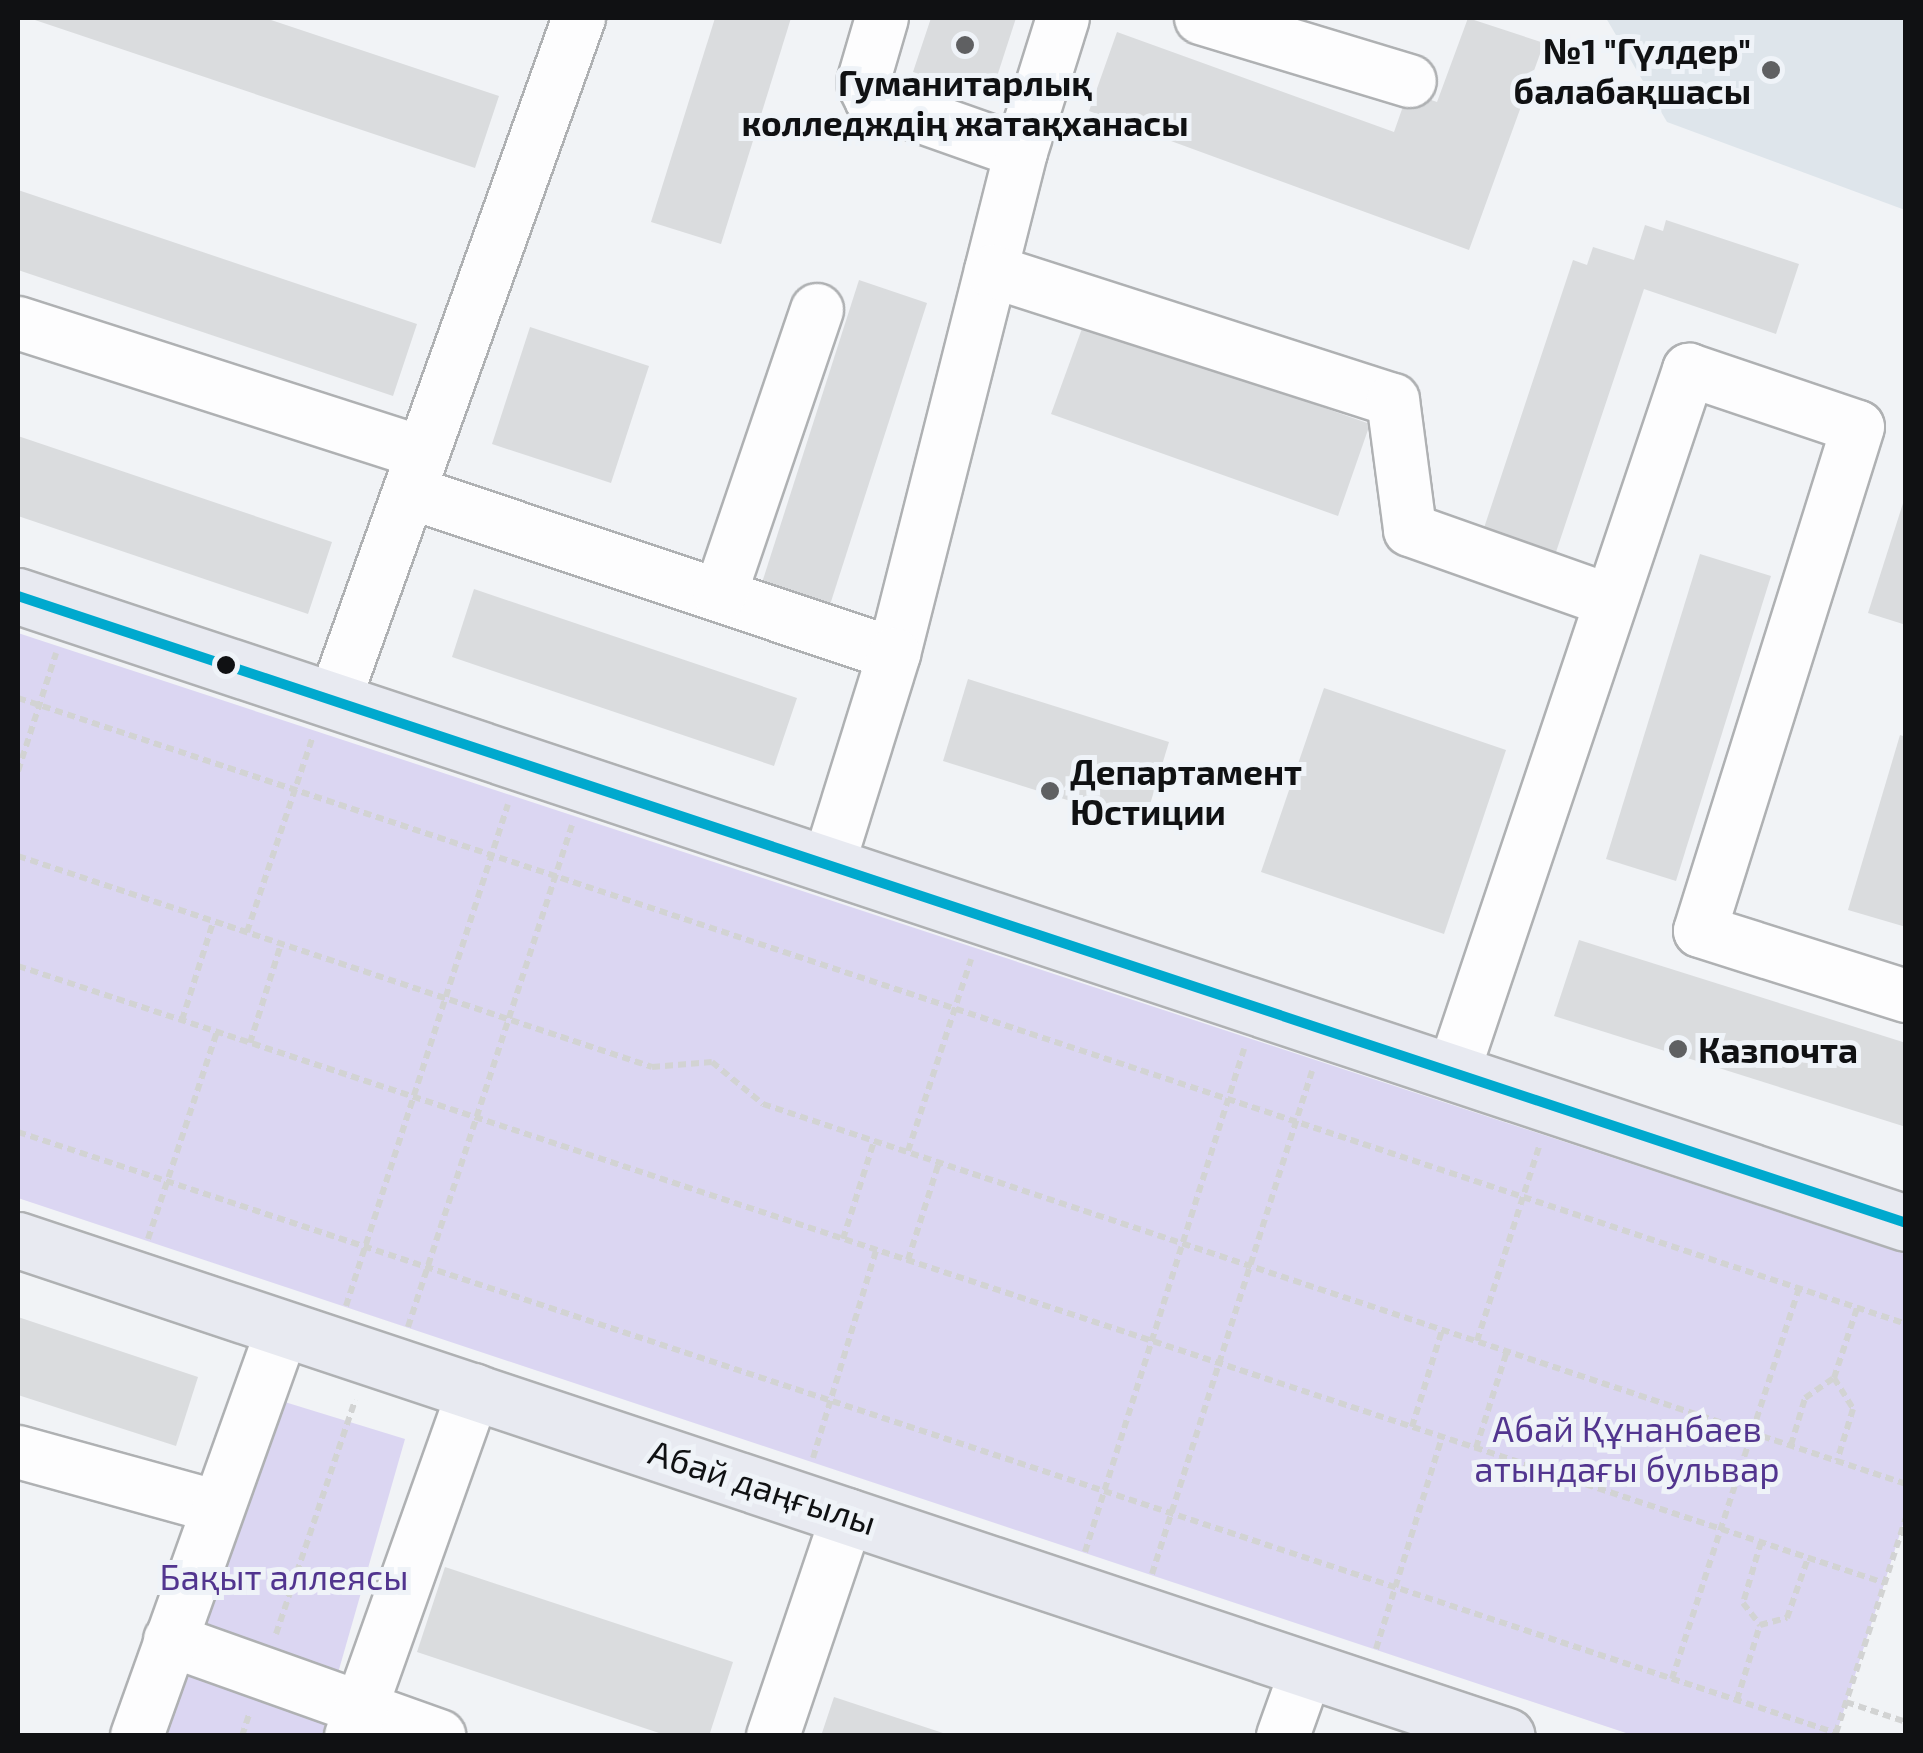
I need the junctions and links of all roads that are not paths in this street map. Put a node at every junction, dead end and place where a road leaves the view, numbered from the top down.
1 (579, 18) edge
2 (882, 18) edge
3 (1063, 18) edge
4 (1201, 18) edge
5 (1410, 81) dead end
6 (1021, 152) junction
7 (991, 271) junction
8 (817, 310) dead end
9 (18, 323) edge
10 (416, 473) junction
11 (720, 595) junction
12 (18, 596) edge
13 (1608, 600) junction
14 (894, 654) junction
15 (324, 716) junction
16 (828, 866) junction
17 (1906, 996) edge
18 (1453, 1073) junction
19 (1906, 1223) edge
20 (18, 1240) edge
21 (282, 1330) junction
22 (474, 1390) junction
23 (18, 1452) edge
24 (214, 1506) junction
25 (848, 1515) junction
26 (170, 1640) junction
27 (1307, 1668) junction
28 (356, 1722) edge
29 (137, 1736) edge
30 (439, 1736) edge
31 (773, 1736) edge
32 (1283, 1736) edge
33 (1507, 1736) edge

1 - 10 lane
2 - 6 lane
3 - 6 lane
4 - 5 lane
6 - 7 lane
7 - 13 lane
7 - 14 lane
8 - 11 lane
9 - 10 lane
10 - 11 lane
10 - 15 lane
11 - 14 lane
12 - 15 main road
13 - 17 lane
13 - 18 lane
14 - 16 lane
15 - 16 main road
16 - 18 main road
18 - 19 main road
20 - 21 main road, Абай даңғылы
21 - 22 main road, Абай даңғылы
21 - 24 lane
22 - 25 main road, Абай даңғылы
22 - 28 lane
23 - 24 lane
24 - 26 lane
25 - 27 main road, Абай даңғылы
25 - 31 lane
26 - 28 lane
26 - 29 lane
27 - 32 lane
27 - 33 main road, Абай даңғылы
28 - 30 lane

